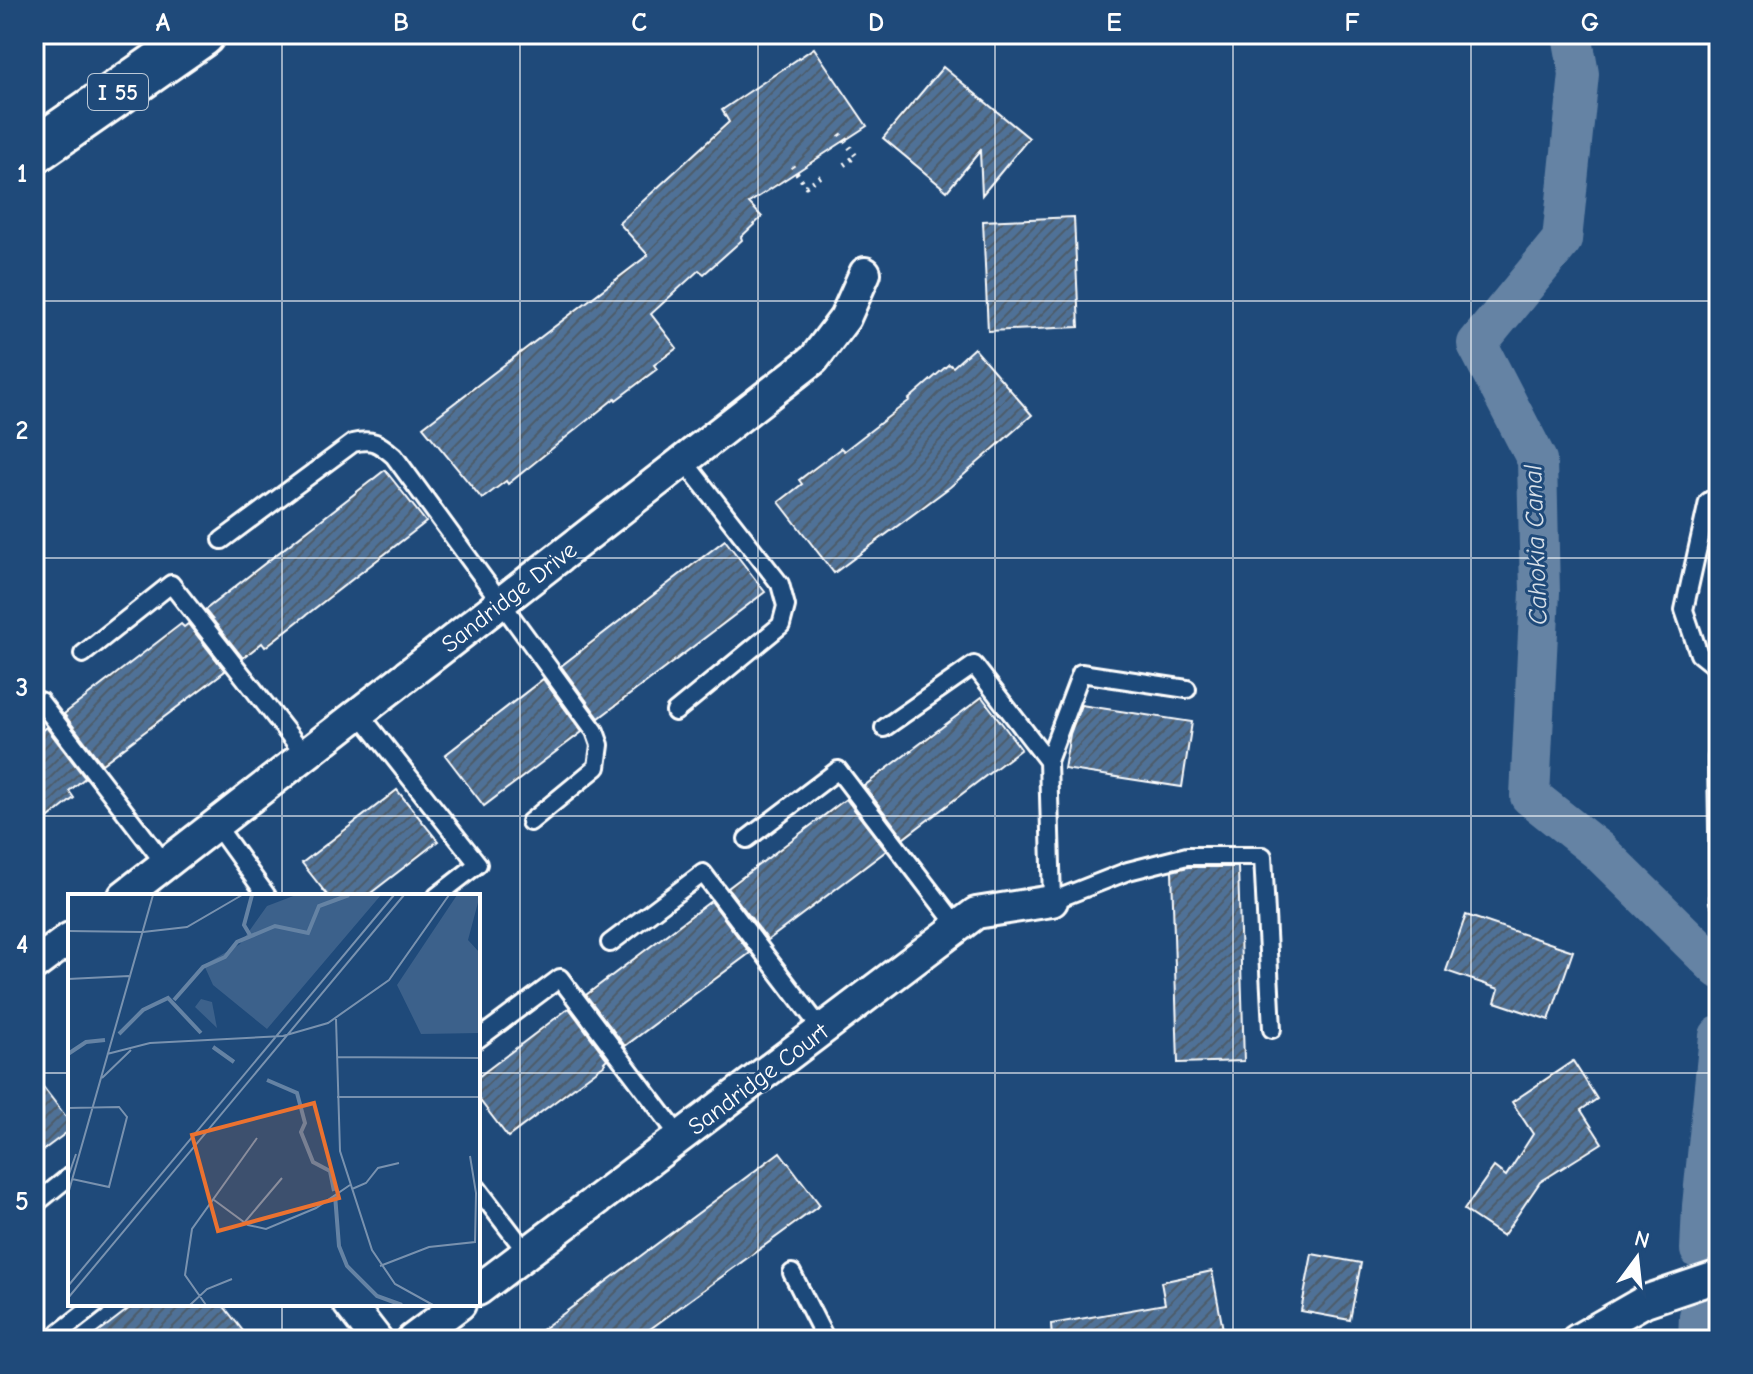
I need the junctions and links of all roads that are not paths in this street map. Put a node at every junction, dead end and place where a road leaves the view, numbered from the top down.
1 (202, 34) edge
2 (34, 151) edge
3 (865, 273) dead end
4 (684, 461) junction
5 (1719, 494) edge
6 (222, 540) dead end
7 (501, 602) junction
8 (83, 654) dead end
9 (1719, 670) edge
10 (1187, 689) dead end
11 (34, 706) edge
12 (675, 712) dead end
13 (359, 713) junction
14 (884, 728) dead end
15 (305, 755) junction
16 (1719, 758) edge
17 (1048, 761) junction
18 (530, 822) dead end
19 (216, 825) junction
20 (747, 839) dead end
21 (165, 864) junction
22 (127, 894) edge
23 (266, 894) edge
24 (440, 894) edge
25 (1052, 901) junction
26 (1719, 901) edge
27 (958, 927) junction
28 (68, 941) edge
29 (610, 943) dead end
30 (34, 965) edge
31 (1272, 1029) dead end
32 (822, 1030) junction
33 (480, 1038) edge
34 (680, 1137) junction
35 (68, 1178) edge
36 (480, 1192) edge
37 (34, 1205) edge
38 (527, 1253) junction
39 (792, 1273) dead end
40 (1719, 1276) edge
41 (480, 1288) edge
42 (93, 1306) edge
43 (351, 1306) edge
44 (457, 1306) edge
45 (60, 1332) dead end
46 (377, 1340) edge
47 (412, 1340) edge
48 (826, 1340) edge
49 (1577, 1340) edge

1 - 2 highway, I 55
3 - 4 street, Sandridge Drive
4 - 7 street, Sandridge Drive
4 - 12 lane
5 - 9 lane
6 - 7 lane
7 - 13 street, Sandridge Drive
7 - 18 lane
8 - 15 lane
10 - 17 lane
11 - 21 lane
13 - 15 street, Sandridge Drive
13 - 24 lane
14 - 17 lane
15 - 19 street, Sandridge Drive
16 - 26 lane
17 - 25 lane
19 - 21 street, Sandridge Drive
19 - 23 lane
20 - 27 lane
21 - 22 street, Sandridge Drive
25 - 27 street, Sandridge Court
25 - 31 lane
27 - 32 street, Sandridge Court
28 - 30 street
29 - 32 lane
32 - 34 street, Sandridge Court
33 - 34 lane
34 - 38 street, Sandridge Court
35 - 37 lane
36 - 38 lane
38 - 41 street, Sandridge Court
39 - 48 lane
40 - 49 street
42 - 45 lane
43 - 46 street
44 - 47 street

